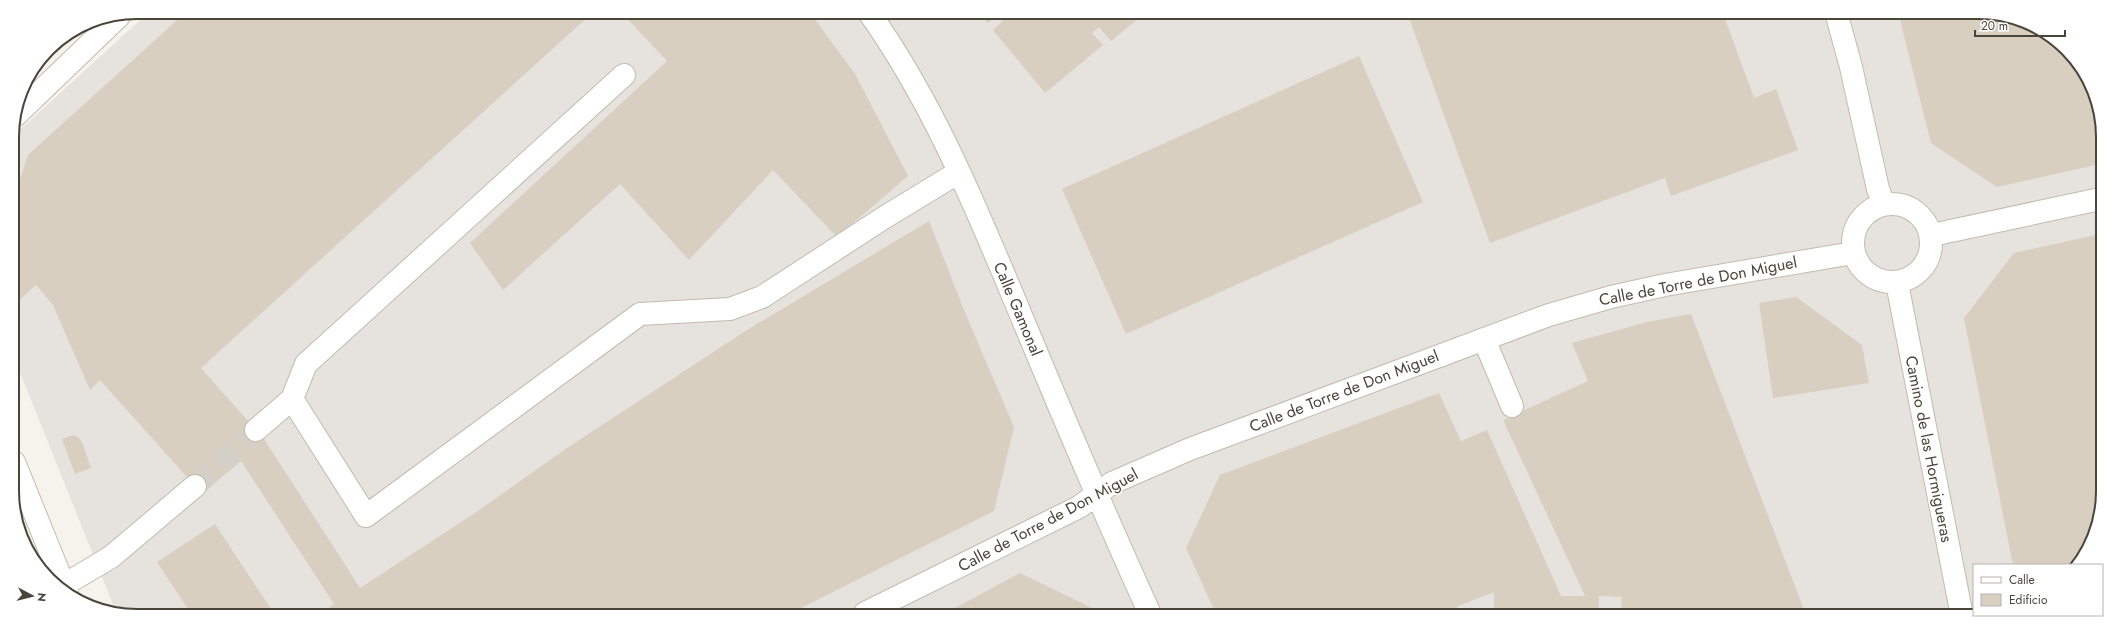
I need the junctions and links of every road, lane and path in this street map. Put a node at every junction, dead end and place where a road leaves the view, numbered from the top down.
1 (874, 19) edge
2 (1837, 19) edge
3 (114, 21) edge
4 (624, 75) dead end
5 (22, 109) edge
6 (959, 172) junction
7 (2096, 200) edge
8 (1884, 204) junction
9 (1932, 235) junction
10 (1853, 253) junction
11 (1897, 283) junction
12 (1484, 339) junction
13 (292, 399) junction
14 (1512, 406) dead end
15 (256, 430) tunnel mouth
16 (19, 474) edge
17 (195, 486) tunnel mouth
18 (1096, 494) junction
19 (64, 584) edge
20 (69, 587) edge
21 (873, 609) edge
22 (1148, 609) edge
23 (1961, 609) edge

1 - 6 street, Calle Gamonal
2 - 8 street
3 - 5 street
4 - 13 street
6 - 13 street
6 - 18 street, Calle Gamonal
7 - 9 street
8 - 9 street
8 - 10 street
9 - 11 street
10 - 11 street
10 - 12 street, Calle de Torre de Don Miguel
11 - 23 street, Camino de las Hormigueras
12 - 14 street
12 - 18 street, Calle de Torre de Don Miguel
13 - 15 street
16 - 19 street
17 - 20 street
18 - 21 street, Calle de Torre de Don Miguel
18 - 22 street, Calle Gamonal

